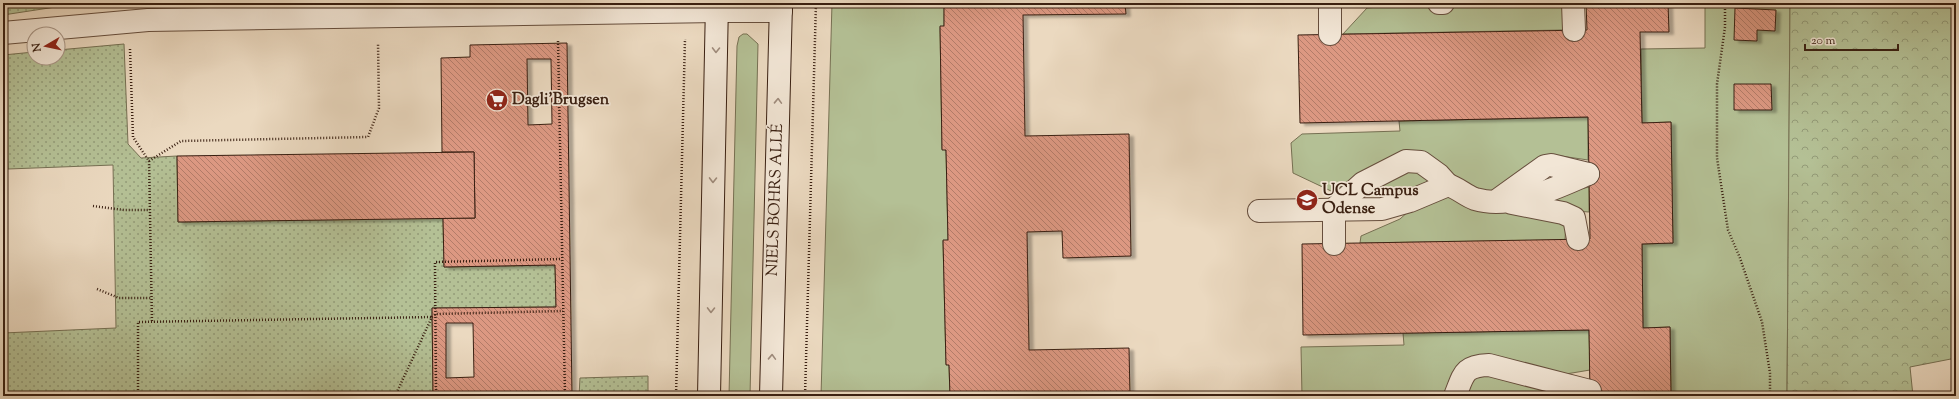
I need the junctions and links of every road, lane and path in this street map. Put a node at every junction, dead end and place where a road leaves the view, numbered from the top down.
1 (816, 3) edge
2 (1330, 3) edge
3 (1439, 3) edge
4 (1443, 3) edge
5 (1573, 3) edge
6 (1724, 3) edge
7 (717, 7) edge
8 (781, 7) edge
9 (685, 12) junction
10 (378, 17) junction
11 (130, 22) junction
12 (1574, 30) dead end
13 (3, 32) edge
14 (1330, 34) dead end
15 (558, 41) dead end
16 (149, 161) junction
17 (1448, 185) junction
18 (93, 206) dead end
19 (1334, 209) junction
20 (150, 210) junction
21 (1258, 211) dead end
22 (1578, 239) dead end
23 (1334, 244) dead end
24 (562, 259) junction
25 (97, 289) dead end
26 (152, 298) junction
27 (563, 311) junction
28 (436, 314) junction
29 (432, 318) junction
30 (152, 322) junction
31 (1590, 391) dead end
32 (138, 396) edge
33 (395, 396) edge
34 (436, 396) edge
35 (565, 396) edge
36 (676, 396) edge
37 (709, 396) edge
38 (770, 396) edge
39 (806, 396) edge
40 (1455, 396) edge
41 (1770, 396) edge

1 - 39 path
2 - 14 street
3 - 4 street
5 - 12 street
6 - 41 path
7 - 8 street
7 - 9 street
7 -> 37 street
38 -> 8 street, NIELS BOHRS ALLÉ
9 - 10 street
9 - 36 path
10 - 11 street
10 - 16 path
11 - 13 street
11 - 16 path
15 - 24 path
16 - 20 path
17 - 19 street
17 - 19 street
17 - 22 street
18 - 20 path
19 - 21 street
19 - 23 street
20 - 26 path
24 - 27 path
24 - 28 path
25 - 26 path
26 - 30 path
27 - 28 path
27 - 35 path
28 - 29 path
28 - 34 path
29 - 30 path
29 - 33 path
30 - 32 path
31 - 40 street

